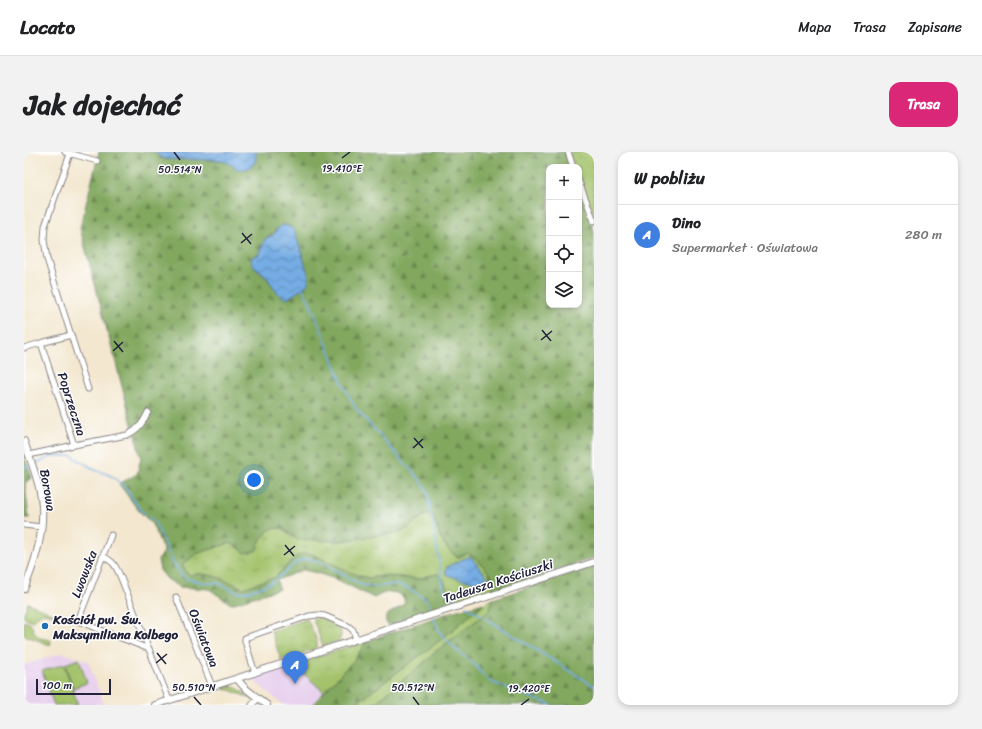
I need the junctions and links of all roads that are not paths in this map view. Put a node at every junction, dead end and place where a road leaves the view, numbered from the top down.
1 (568, 152) edge
2 (68, 153) edge
3 (97, 161) dead end
4 (573, 164) edge
5 (582, 190) edge
6 (594, 221) edge
7 (71, 335) junction
8 (41, 343) junction
9 (24, 348) edge
10 (88, 389) dead end
11 (148, 412) dead end
12 (24, 441) edge
13 (74, 445) junction
14 (30, 457) junction
15 (24, 526) edge
16 (41, 527) junction
17 (111, 535) dead end
18 (102, 556) junction
19 (594, 562) edge
20 (26, 581) edge
21 (24, 589) edge
22 (176, 597) dead end
23 (410, 622) joint
24 (356, 639) junction
25 (149, 649) junction
26 (255, 673) junction
27 (237, 679) junction
28 (212, 686) junction
29 (258, 698) junction
30 (169, 700) junction
31 (155, 705) edge
32 (252, 705) edge
33 (267, 705) edge

1 - 4 street
2 - 3 street
2 - 7 street
5 - 6 street
7 - 8 street
7 - 10 street
8 - 9 street
8 - 13 street, Poprzeczna
11 - 13 street
12 - 14 street, Borowa
13 - 14 street, Poprzeczna
14 - 16 street, Borowa
15 - 16 street
16 - 20 street, Borowa
17 - 18 street, Lwowska
18 - 25 street
18 - 25 street, Lwowska
19 - 23 street, Tadeusza Kościuszki
20 - 21 street, Borowa
22 - 28 street, Oświatowa
23 - 24 street, Oświatowa
24 - 26 street, Oświatowa
24 - 26 street
25 - 30 street
26 - 27 street, Oświatowa
27 - 28 street, Oświatowa
27 - 29 street
28 - 30 street, Oświatowa
29 - 32 street
29 - 33 street
30 - 31 street, Oświatowa

